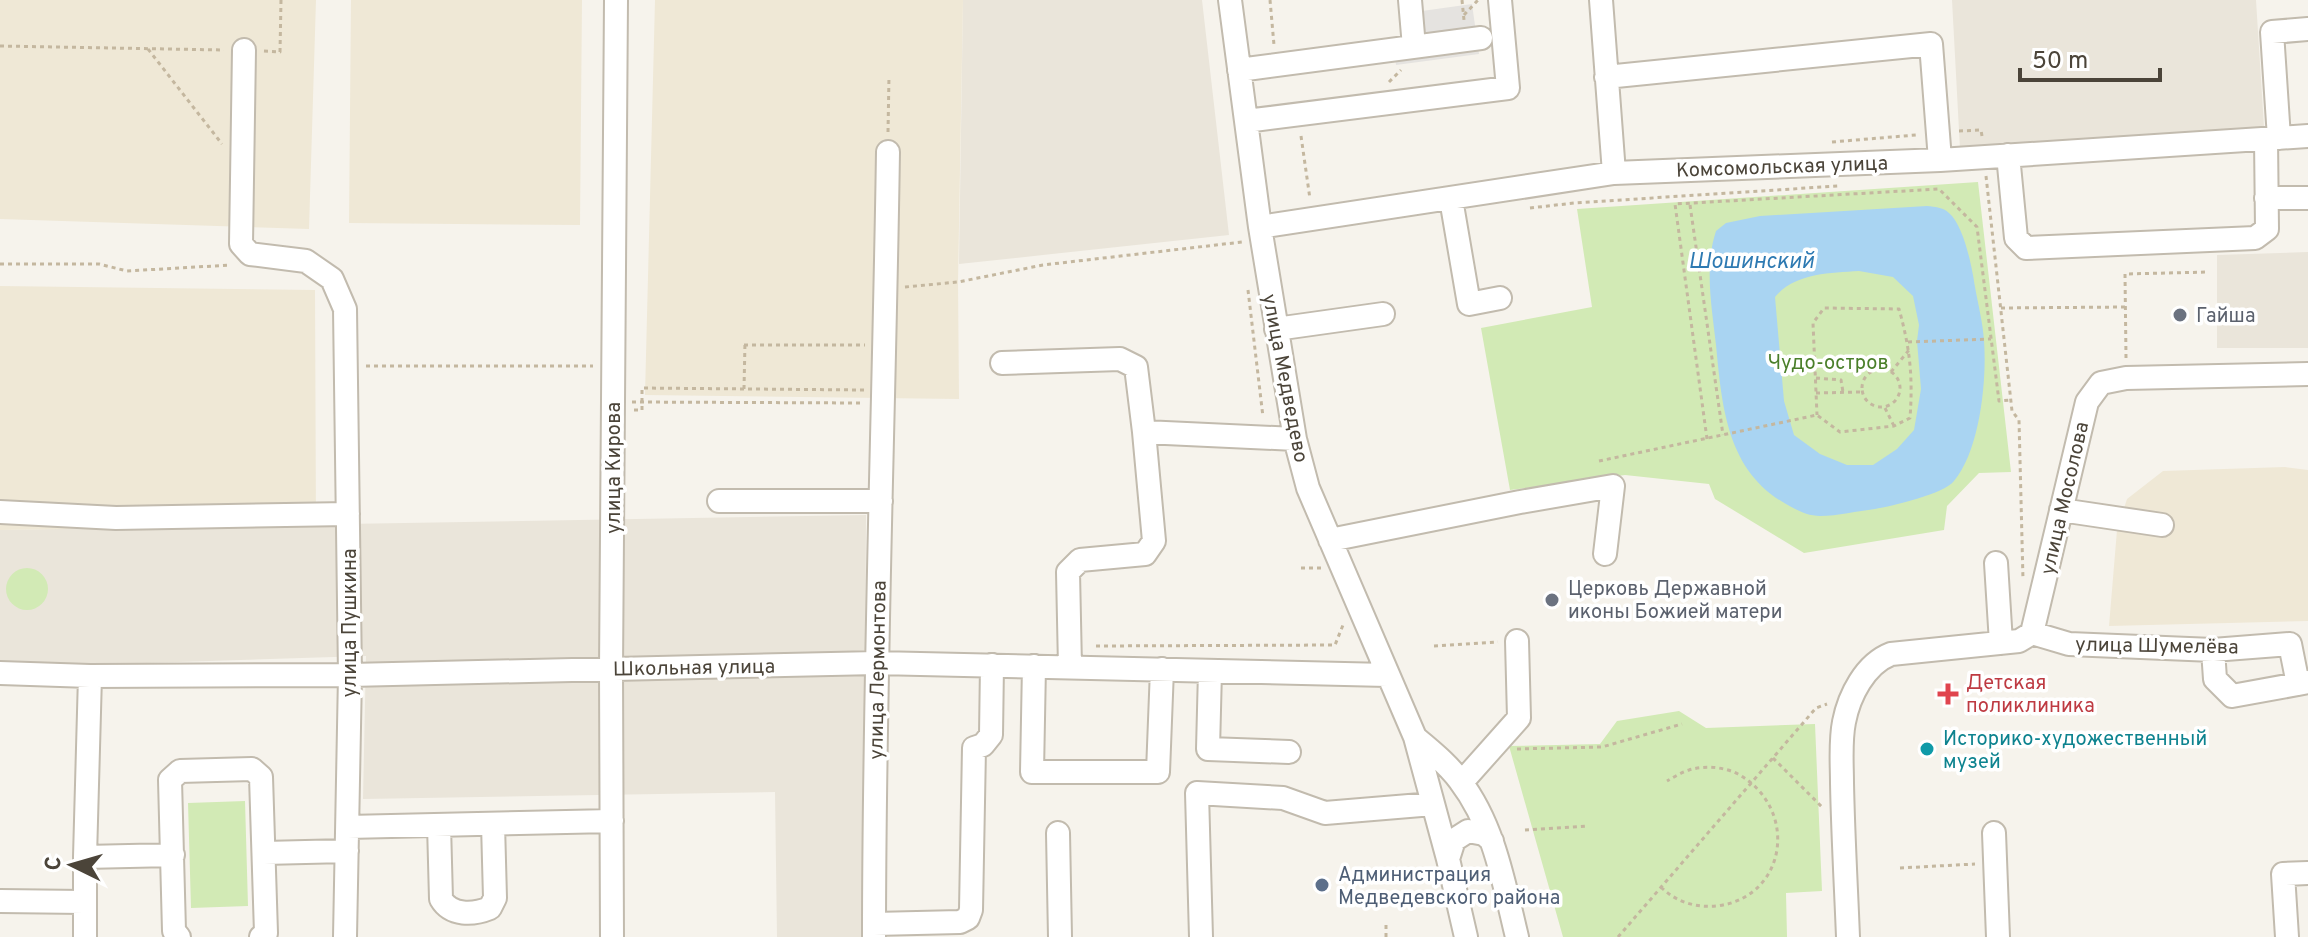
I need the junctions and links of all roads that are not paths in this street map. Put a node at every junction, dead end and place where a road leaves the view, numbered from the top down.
1 (616, 0) edge
2 (1230, 0) edge
3 (1410, 0) edge
4 (1500, 0) edge
5 (1601, 0) edge
6 (2308, 29) edge
7 (1481, 38) dead end
8 (1414, 47) junction
9 (244, 50) dead end
10 (1239, 70) junction
11 (1606, 77) junction
12 (1246, 121) junction
13 (2308, 136) edge
14 (2272, 139) junction
15 (888, 152) road end
16 (2008, 155) junction
17 (1940, 160) junction
18 (1614, 173) junction
19 (2266, 198) junction
20 (2308, 198) edge
21 (1451, 199) junction
22 (1260, 227) junction
23 (1500, 298) dead end
24 (1383, 314) dead end
25 (1276, 329) junction
26 (1002, 363) dead end
27 (2308, 374) edge
28 (1144, 432) junction
29 (1295, 439) junction
30 (719, 501) dead end
31 (881, 501) junction
32 (2061, 510) junction
33 (0, 512) edge
34 (348, 514) junction
35 (2162, 525) dead end
36 (1330, 540) junction
37 (1605, 554) dead end
38 (1996, 563) dead end
39 (2032, 633) junction
40 (1517, 641) road end
41 (2001, 643) junction
42 (2213, 650) junction
43 (1070, 657) junction
44 (877, 663) junction
45 (992, 665) junction
46 (1034, 666) junction
47 (611, 669) junction
48 (1162, 669) junction
49 (1210, 671) junction
50 (0, 673) edge
51 (350, 675) junction
52 (1387, 675) junction
53 (90, 676) junction
54 (2303, 683) edge
55 (1415, 737) junction
56 (1289, 752) dead end
57 (1462, 782) junction
58 (1433, 804) junction
59 (612, 821) junction
60 (493, 824) junction
61 (439, 825) junction
62 (348, 827) junction
63 (1058, 833) dead end
64 (1994, 833) dead end
65 (1492, 841) junction
66 (347, 851) junction
67 (264, 853) junction
68 (173, 855) junction
69 (85, 857) junction
70 (1448, 859) junction
71 (2308, 873) edge
72 (0, 901) edge
73 (84, 902) junction
74 (874, 930) edge
75 (85, 937) edge
76 (179, 937) edge
77 (261, 937) edge
78 (345, 937) edge
79 (612, 937) edge
80 (1060, 937) edge
81 (1201, 937) edge
82 (1466, 937) edge
83 (1517, 937) edge
84 (1848, 937) edge
85 (1998, 937) edge
86 (2287, 937) edge

1 - 47 street, улица Кирова
2 - 10 street, улица Медведево
3 - 8 street
4 - 12 street
5 - 11 street
6 - 14 street
7 - 8 street
8 - 10 street
9 - 34 street, улица Пушкина
10 - 12 street, улица Медведево
11 - 17 street
11 - 18 street
12 - 22 street, улица Медведево
13 - 14 street, Комсомольская улица
14 - 16 street, Комсомольская улица
14 - 19 street
15 - 31 street, улица Лермонтова
16 - 17 street, Комсомольская улица
16 - 19 street
17 - 18 street, Комсомольская улица
18 - 21 street, Комсомольская улица
19 - 20 street
21 - 22 street, Комсомольская улица
21 - 23 street
22 - 25 street, улица Медведево
24 - 25 street
25 - 29 street, улица Медведево
26 - 28 street
27 - 32 street, улица Мосолова
28 - 29 street
28 - 43 street
29 - 36 street, улица Медведево
30 - 31 street
31 - 44 street, улица Лермонтова
32 - 35 street
32 - 39 street, улица Мосолова
33 - 34 street
34 - 51 street, улица Пушкина
36 - 37 street
36 - 52 street, улица Медведево
38 - 41 street
39 - 41 street
39 - 42 street, улица Шумелёва
40 - 57 street
41 - 84 street
42 - 54 street, улица Шумелёва
42 - 54 street
43 - 46 street, Школьная улица
43 - 48 street, Школьная улица
44 - 45 street, Школьная улица
44 - 47 street, Школьная улица
44 - 74 street, улица Лермонтова
45 - 46 street, Школьная улица
45 - 74 street
46 - 48 street
47 - 51 street, Школьная улица
47 - 59 street, улица Кирова
48 - 49 street, Школьная улица
49 - 52 street, Школьная улица
49 - 56 street
50 - 53 street, Школьная улица
51 - 53 street, Школьная улица
51 - 62 street, улица Пушкина
52 - 55 street, улица Медведево
53 - 69 street
55 - 57 street, улица Медведево
55 - 58 street, улица Медведево
57 - 65 street, улица Медведево
58 - 70 street, улица Медведево
58 - 81 street
59 - 60 street
59 - 79 street, улица Кирова
60 - 61 street
60 - 61 street
61 - 62 street
62 - 66 street, улица Пушкина
63 - 80 street
64 - 85 street
65 - 70 street
65 - 83 street, улица Медведево
66 - 67 street
66 - 78 street, улица Пушкина
67 - 68 street
67 - 77 street
68 - 69 street
68 - 76 street
69 - 73 street
70 - 82 street, улица Медведево
71 - 86 street
72 - 73 street
73 - 75 street

